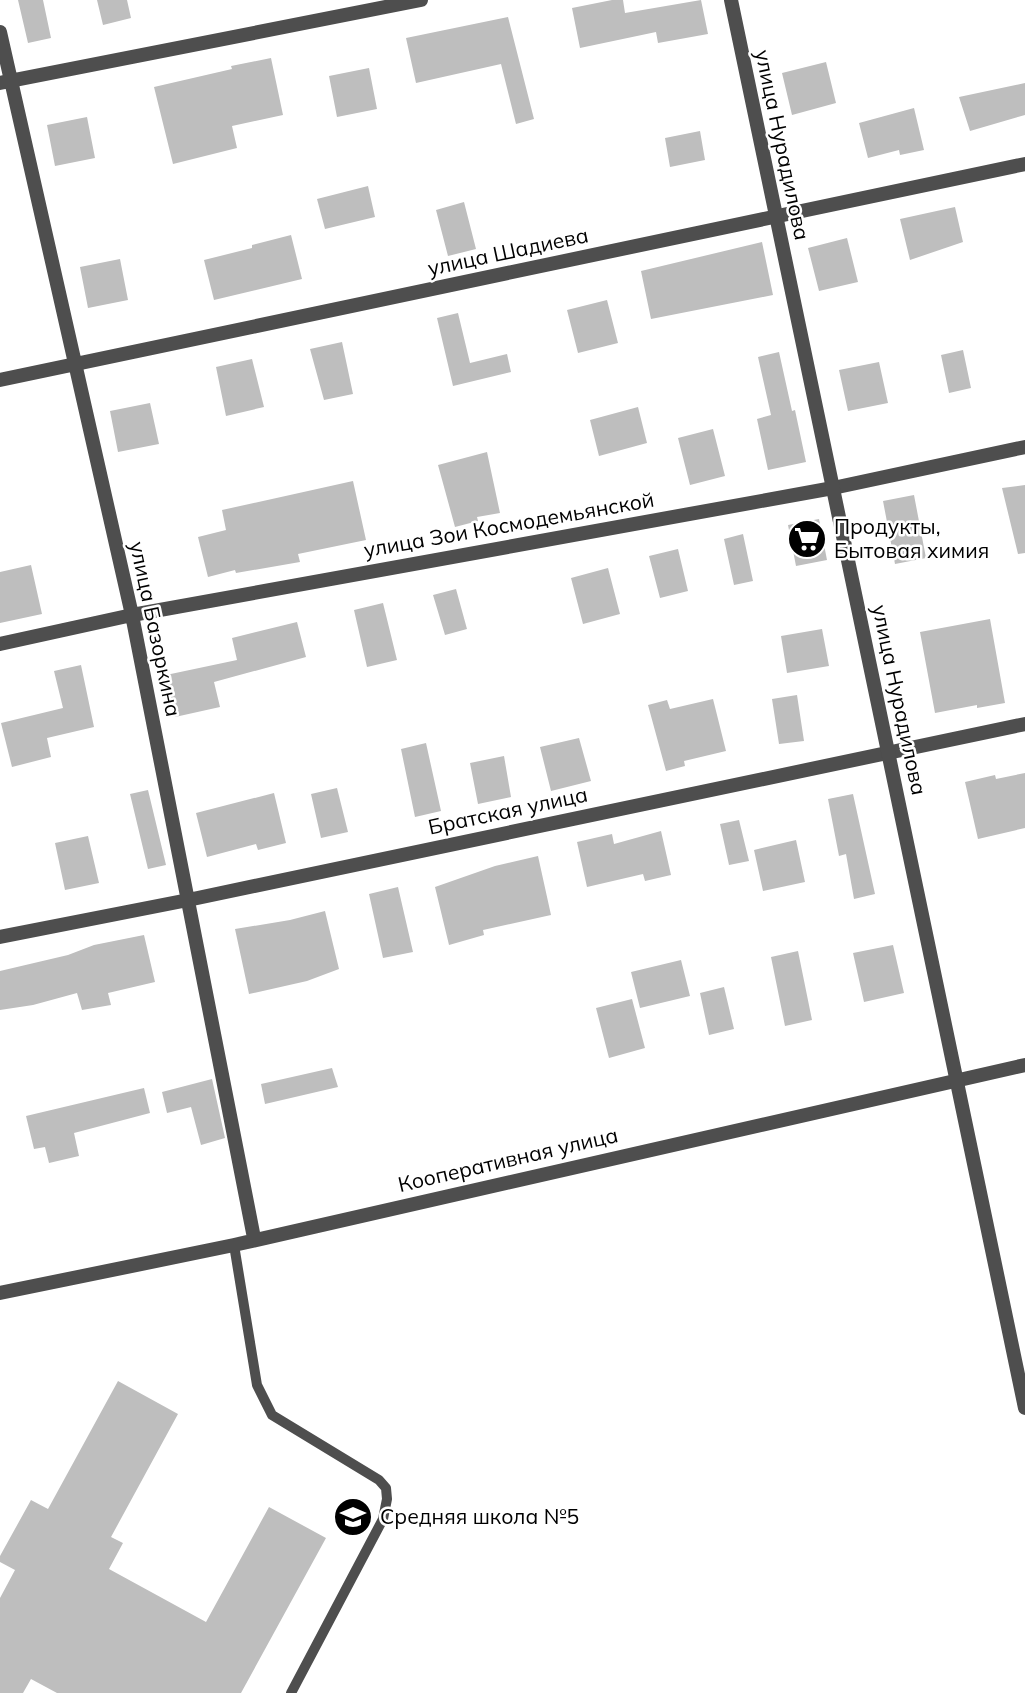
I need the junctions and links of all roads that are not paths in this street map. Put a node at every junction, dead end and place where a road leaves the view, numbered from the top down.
1 (421, 0) edge
2 (731, 0) edge
3 (0, 32) edge
4 (5, 81) edge
5 (1025, 164) edge
6 (775, 217) junction
7 (75, 365) junction
8 (0, 380) edge
9 (1025, 447) edge
10 (833, 488) junction
11 (132, 615) junction
12 (0, 644) edge
13 (1025, 724) edge
14 (889, 753) junction
15 (188, 900) junction
16 (0, 937) edge
17 (1025, 1065) edge
18 (957, 1082) junction
19 (254, 1238) junction
20 (234, 1245) junction
21 (0, 1293) edge
22 (1025, 1408) edge
23 (291, 1693) edge

1 - 4 street
2 - 6 street, улица Нурадилова
3 - 4 street, улица Базоркина
4 - 7 street, улица Базоркина
5 - 6 street, улица Шадиева
6 - 7 street, улица Шадиева
6 - 10 street, улица Нурадилова
7 - 8 street, улица Шадиева
7 - 11 street, улица Базоркина
9 - 10 street, улица Зои Космодемьянской
10 - 11 street, улица Зои Космодемьянской
10 - 14 street, улица Нурадилова
11 - 12 street, улица Зои Космодемьянской
11 - 15 street, улица Базоркина
13 - 14 street, Братская улица
14 - 15 street, Братская улица
14 - 18 street, улица Нурадилова
15 - 16 street, Братская улица
15 - 19 street, улица Базоркина
17 - 18 street, Кооперативная улица
18 - 19 street, Кооперативная улица
18 - 22 street, улица Нурадилова
19 - 20 street, Кооперативная улица
20 - 21 street, Кооперативная улица
20 - 23 lane

